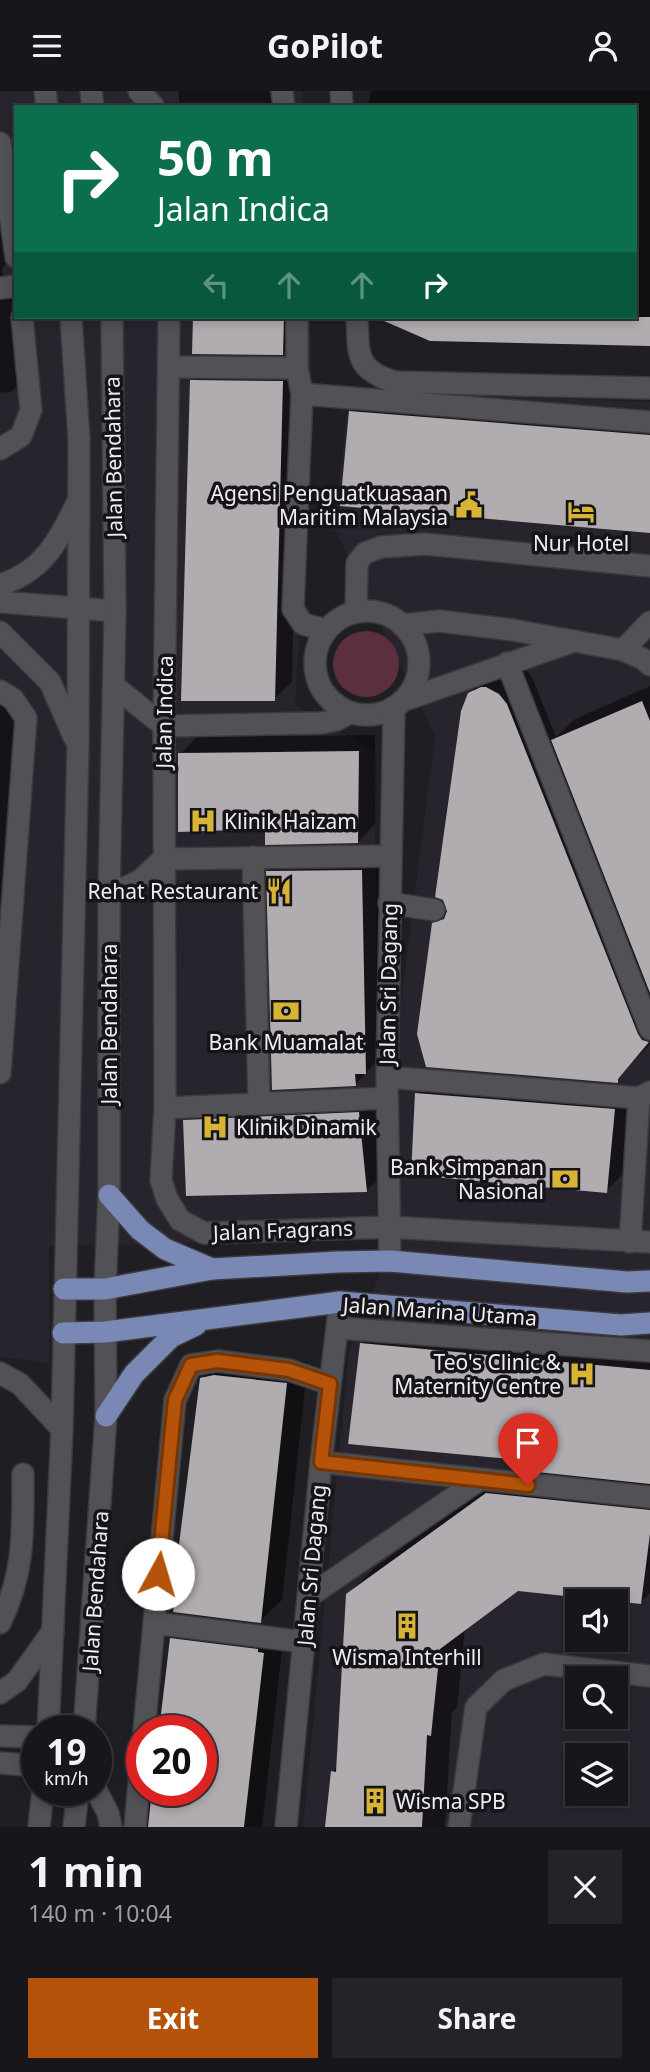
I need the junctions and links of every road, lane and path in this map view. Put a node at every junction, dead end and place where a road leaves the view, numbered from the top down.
1 (139, 91) edge
2 (152, 105) edge
3 (0, 143) edge
4 (14, 243) edge
5 (22, 319) edge
6 (71, 319) edge
7 (112, 319) edge
8 (169, 319) edge
9 (297, 319) edge
10 (357, 319) edge
11 (170, 367) junction
12 (297, 367) junction
13 (650, 389) edge
14 (302, 394) junction
15 (650, 422) edge
16 (0, 449) edge
17 (80, 496) junction
18 (650, 566) edge
19 (0, 585) edge
20 (0, 603) edge
21 (78, 609) junction
22 (115, 611) junction
23 (356, 612) junction
24 (650, 622) edge
25 (402, 625) junction
26 (326, 631) junction
27 (0, 632) edge
28 (576, 641) junction
29 (623, 650) junction
30 (507, 663) junction
31 (650, 665) edge
32 (114, 686) junction
33 (0, 691) edge
34 (398, 704) junction
35 (350, 713) junction
36 (164, 726) junction
37 (78, 745) junction
38 (9, 828) edge
39 (390, 856) junction
40 (253, 857) junction
41 (163, 859) junction
42 (109, 895) junction
43 (389, 903) junction
44 (434, 910) dead end
45 (650, 1029) edge
46 (0, 1073) edge
47 (387, 1088) junction
48 (645, 1095) edge
49 (259, 1103) junction
50 (165, 1108) junction
51 (109, 1195) junction
52 (390, 1227) junction
53 (640, 1242) edge
54 (390, 1261) junction
55 (212, 1269) junction
56 (650, 1281) edge
57 (64, 1289) junction
58 (105, 1289) junction
59 (340, 1303) junction
60 (214, 1317) junction
61 (650, 1323) edge
62 (337, 1328) junction
63 (104, 1332) junction
64 (63, 1333) junction
65 (650, 1351) edge
66 (0, 1373) edge
67 (330, 1384) junction
68 (106, 1416) junction
69 (62, 1429) junction
70 (321, 1462) junction
71 (23, 1474) dead end
72 (479, 1480) junction
73 (650, 1497) edge
74 (308, 1597) junction
75 (0, 1623) edge
76 (154, 1623) junction
77 (53, 1631) junction
78 (304, 1642) junction
79 (650, 1676) edge
80 (0, 1693) edge
81 (49, 1715) edge
82 (85, 1715) edge
83 (145, 1715) edge
84 (0, 1736) edge
85 (21, 1737) edge
86 (0, 1763) edge
87 (21, 1765) edge
88 (41, 1806) edge
89 (76, 1806) edge
90 (105, 1806) edge
91 (137, 1806) edge
92 (39, 1827) edge
93 (74, 1827) edge
94 (111, 1827) edge
95 (135, 1827) edge
96 (286, 1827) edge
97 (459, 1827) edge

1 - 2 street
3 - 4 street
5 - 16 street
6 - 17 street, Jalan Bendahara
7 - 22 street, Jalan Bendahara
8 - 11 street, Jalan Indica
9 - 12 street
10 - 13 street
11 - 12 street
11 - 36 street, Jalan Indica
12 - 14 street
14 - 15 street
14 - 26 street
17 - 19 street
17 - 21 street, Jalan Bendahara
18 - 23 street
20 - 21 street
21 - 22 street
21 - 37 street, Jalan Bendahara
22 - 32 street, Jalan Bendahara
23 - 25 street
23 - 26 street
24 - 29 street
25 - 28 street
25 - 34 street
26 - 35 street
27 - 37 street
28 - 29 street
28 - 30 street
29 - 31 street
30 - 34 street
30 - 45 street
32 - 36 street
32 - 42 street, Jalan Bendahara
33 - 38 street
34 - 35 street
34 - 39 street, Jalan Sri Dagang
35 - 36 street
36 - 41 street, Jalan Indica
37 - 57 street, Jalan Bendahara
38 - 46 street
39 - 40 street
39 - 43 street, Jalan Sri Dagang
40 - 41 street
40 - 49 street
41 - 42 street
41 - 50 street, Jalan Indica
42 - 51 street, Jalan Bendahara
43 - 44 street
43 - 47 street, Jalan Sri Dagang
47 - 48 street
47 - 49 street
47 - 52 street, Jalan Sri Dagang
48 - 53 street
49 - 50 street
50 - 52 street, Jalan Fragrans
51 - 55 main road
51 - 58 street, Jalan Bendahara
52 - 53 street, Jalan Fragrans
52 - 54 street, Jalan Sri Dagang
54 - 55 main road, Jalan Marina Utama
54 - 56 main road, Jalan Marina Utama
55 - 58 main road, Jalan Marina Utama
57 - 58 main road, Jalan Marina Utama
57 - 64 street, Jalan Bendahara
58 - 63 street, Jalan Bendahara
59 - 60 main road, Jalan Marina Utama
59 - 61 main road, Jalan Marina Utama
59 - 62 street, Jalan Sri Dagang
60 - 63 main road, Jalan Marina Utama
60 - 68 main road
62 - 65 street
62 - 67 street, Jalan Sri Dagang
63 - 64 main road, Jalan Marina Utama
63 - 68 street, Jalan Bendahara
64 - 69 street, Jalan Bendahara
66 - 69 street
67 - 70 street, Jalan Sri Dagang
67 - 76 street
68 - 82 street, Jalan Bendahara
69 - 77 street, Jalan Bendahara
70 - 72 street
70 - 74 street, Jalan Sri Dagang
71 - 75 street
72 - 73 street
72 - 74 street
74 - 78 street, Jalan Sri Dagang
76 - 78 street
76 - 83 street
77 - 80 street
77 - 81 street, Jalan Bendahara
78 - 96 street, Jalan Sri Dagang
79 - 97 street
84 - 85 street
86 - 87 street
88 - 92 street
89 - 93 street
90 - 94 street
91 - 95 street

